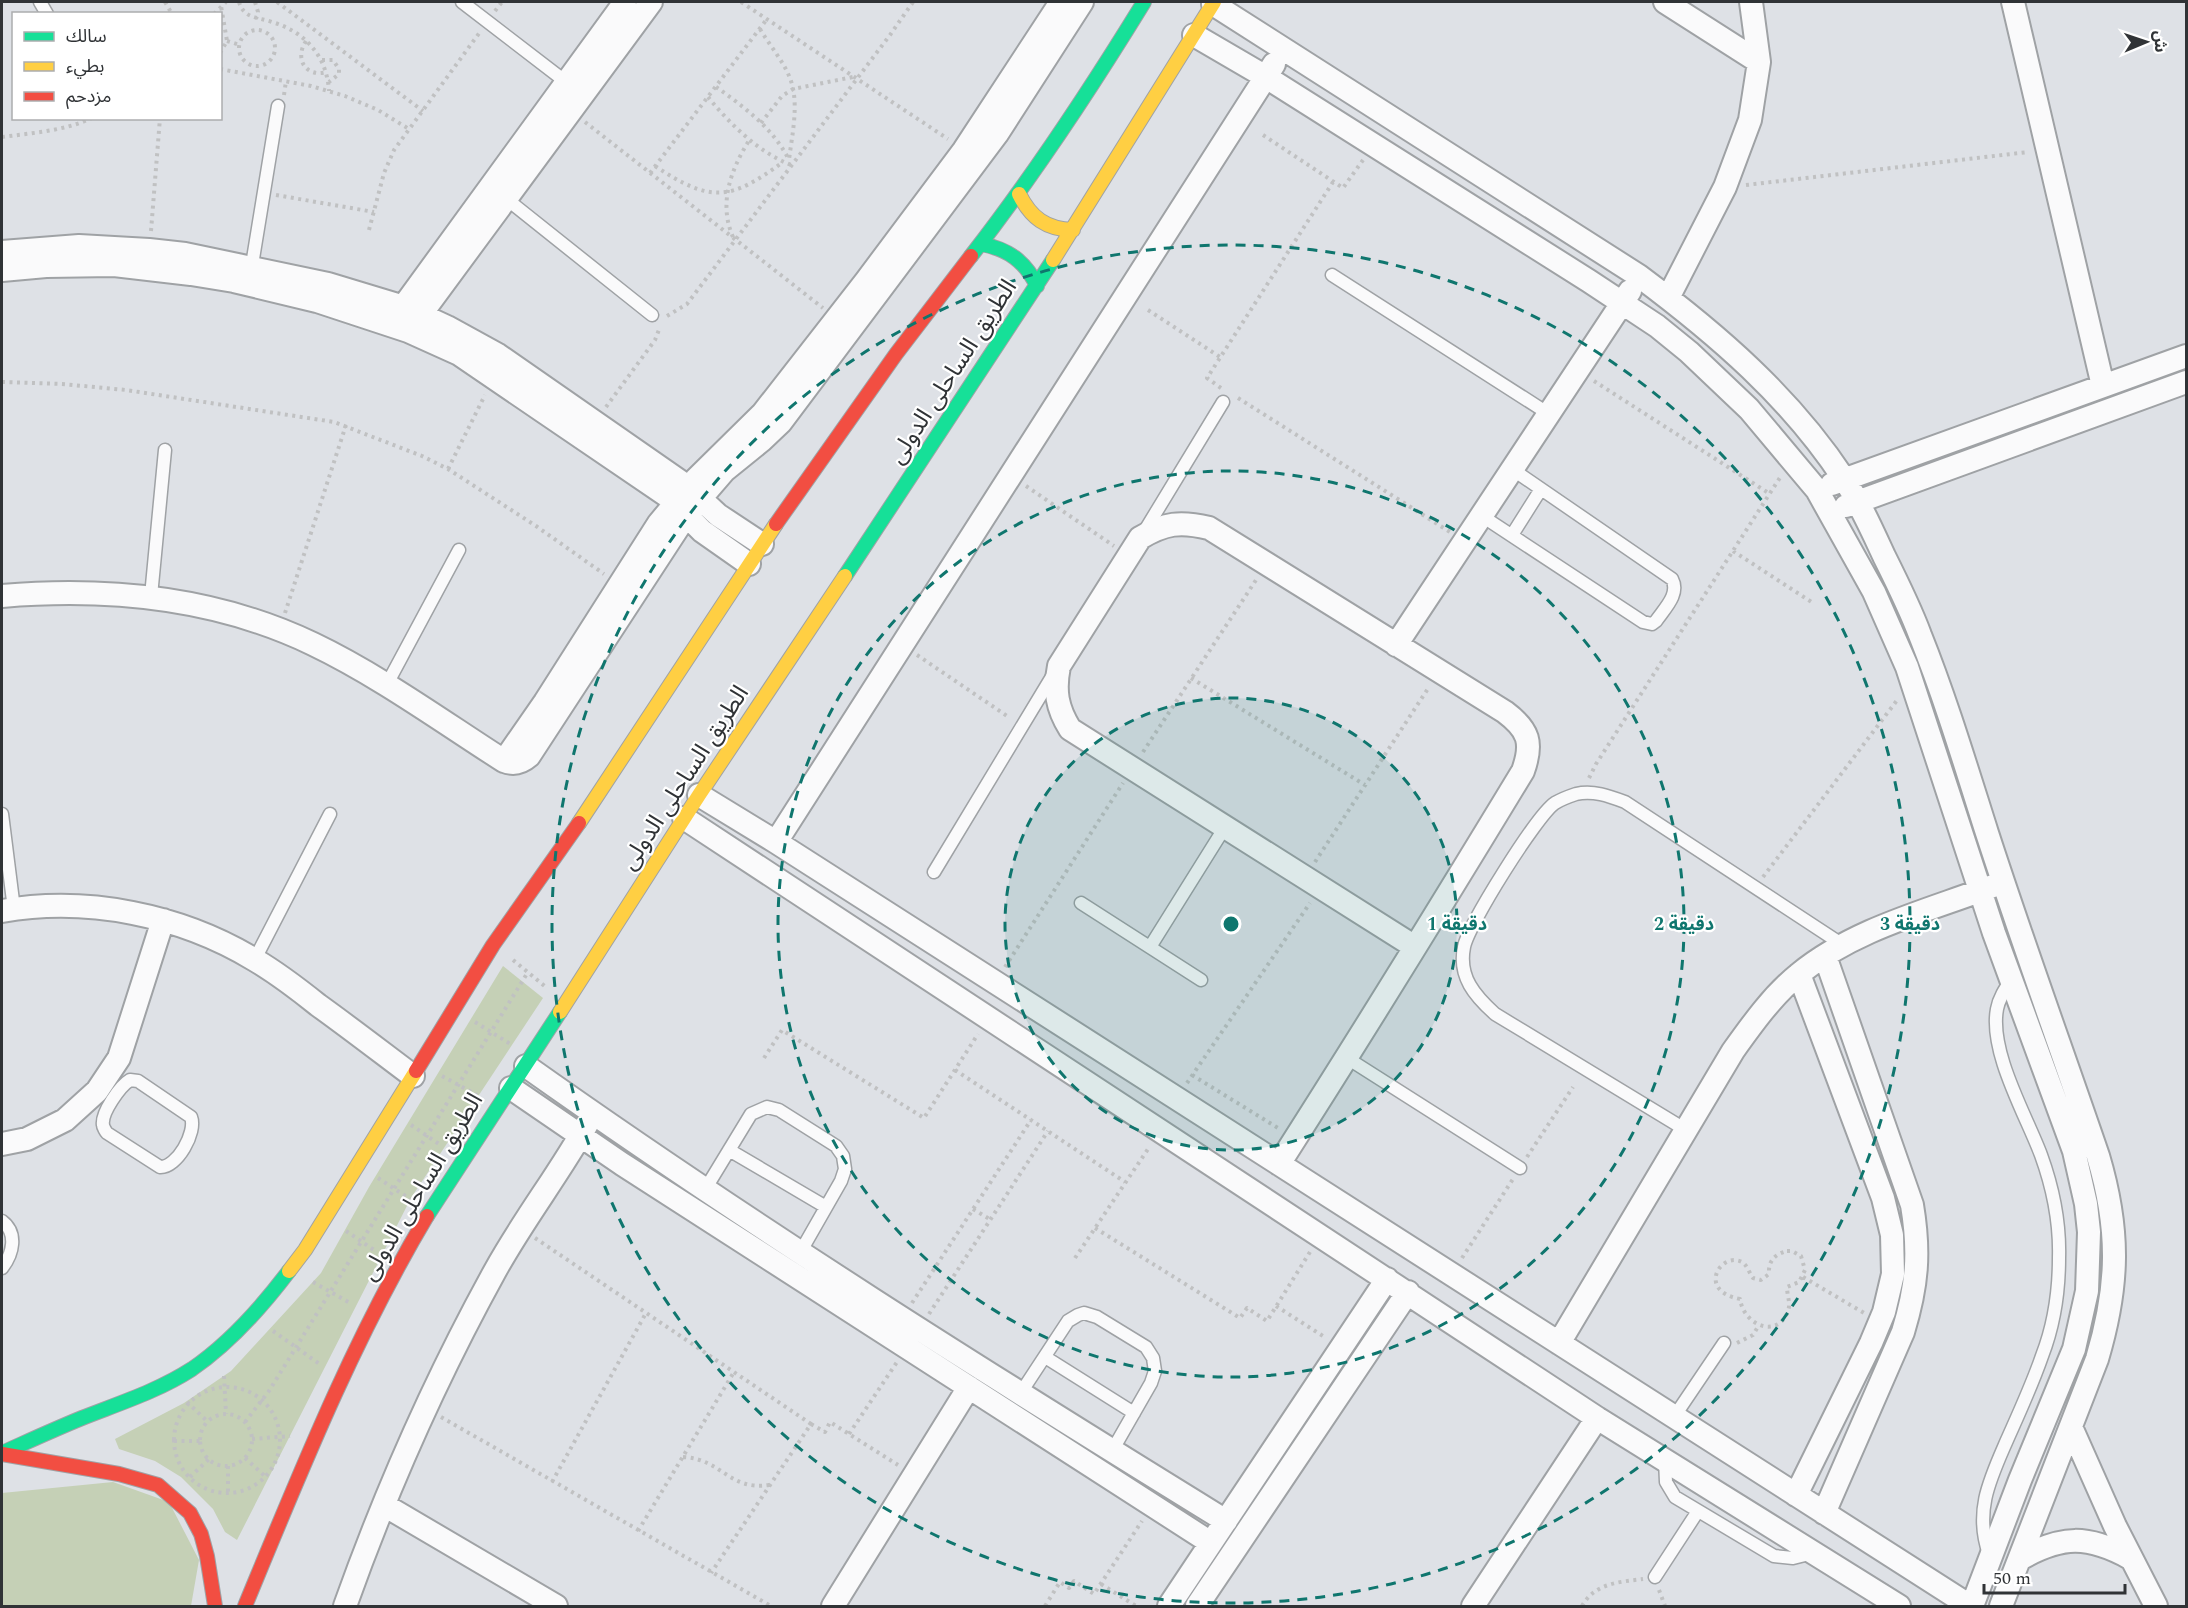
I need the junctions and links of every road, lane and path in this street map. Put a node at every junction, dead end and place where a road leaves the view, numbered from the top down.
1 (226, 2) edge
2 (238, 2) edge
3 (255, 2) edge
4 (277, 2) edge
5 (462, 2) edge
6 (502, 2) edge
7 (626, 2) edge
8 (651, 2) edge
9 (741, 2) edge
10 (913, 2) edge
11 (1061, 2) edge
12 (1082, 2) edge
13 (1144, 2) edge
14 (1665, 2) edge
15 (1751, 2) edge
16 (2013, 2) edge
17 (1214, 3) edge
18 (221, 6) junction
19 (216, 12) edge
20 (767, 19) junction
21 (256, 20) junction
22 (488, 22) junction
23 (760, 29) junction
24 (1194, 35) junction
25 (227, 41) junction
26 (306, 41) junction
27 (240, 45) junction
28 (222, 50) edge
29 (1283, 50) junction
30 (322, 60) junction
31 (1759, 62) junction
32 (222, 69) edge
33 (327, 72) junction
34 (1266, 77) junction
35 (856, 78) junction
36 (329, 82) junction
37 (716, 87) junction
38 (794, 89) junction
39 (329, 91) junction
40 (573, 96) junction
41 (708, 97) junction
42 (278, 106) dead end
43 (423, 111) junction
44 (88, 120) edge
45 (160, 120) edge
46 (761, 123) junction
47 (409, 129) junction
48 (1263, 135) dead end
49 (2, 137) edge
50 (750, 140) junction
51 (1373, 145) junction
52 (964, 150) junction
53 (2047, 150) junction
54 (783, 162) junction
55 (790, 162) junction
56 (655, 166) junction
57 (650, 173) junction
58 (1333, 182) junction
59 (1725, 187) junction
60 (264, 193) junction
61 (498, 193) junction
62 (727, 194) junction
63 (1019, 194) junction
64 (374, 212) junction
65 (369, 230) dead end
66 (1073, 230) junction
67 (735, 239) junction
68 (981, 244) junction
69 (149, 250) junction
70 (2, 252) edge
71 (2, 270) edge
72 (1332, 275) dead end
73 (250, 276) junction
74 (1639, 276) junction
75 (1037, 285) junction
76 (1668, 298) junction
77 (1621, 304) junction
78 (1148, 310) dead end
79 (837, 318) junction
80 (406, 319) junction
81 (659, 319) junction
82 (2187, 356) edge
83 (1220, 357) junction
84 (1577, 370) junction
85 (493, 377) junction
86 (2, 382) edge
87 (2187, 382) edge
88 (2103, 386) junction
89 (1225, 397) joint
90 (1236, 397) dead end
91 (1549, 414) junction
92 (595, 422) junction
93 (346, 425) junction
94 (165, 450) dead end
95 (1792, 458) junction
96 (448, 470) junction
97 (1512, 470) junction
98 (1011, 475) junction
99 (1844, 478) junction
100 (1541, 489) junction
101 (1817, 490) junction
102 (1770, 494) junction
103 (687, 500) junction
104 (1858, 501) junction
105 (1831, 512) junction
106 (1482, 516) junction
107 (1512, 535) junction
108 (1465, 542) junction
109 (762, 544) junction
110 (1134, 547) junction
111 (459, 549) dead end
112 (1733, 551) junction
113 (749, 564) junction
114 (620, 585) junction
115 (2, 596) edge
116 (151, 596) junction
117 (1813, 603) dead end
118 (280, 630) junction
119 (902, 644) junction
120 (1396, 645) junction
121 (1059, 666) junction
122 (1439, 672) junction
123 (1191, 678) dead end
124 (1911, 682) junction
125 (386, 686) junction
126 (1022, 727) junction
127 (504, 760) junction
128 (1365, 785) junction
129 (1587, 794) junction
130 (699, 795) junction
131 (2, 814) edge
132 (330, 814) dead end
133 (684, 818) junction
134 (1225, 827) junction
135 (776, 842) junction
136 (934, 872) dead end
137 (2003, 882) junction
138 (1313, 883) junction
139 (1755, 887) junction
140 (1980, 891) junction
141 (1082, 903) dead end
142 (8, 910) edge
143 (163, 920) junction
144 (493, 945) junction
145 (1150, 947) junction
146 (1415, 947) junction
147 (1834, 950) junction
148 (255, 959) junction
149 (528, 972) junction
150 (1799, 974) junction
151 (1201, 980) dead end
152 (2011, 980) junction
153 (566, 1003) junction
154 (454, 1008) junction
155 (989, 1018) junction
156 (491, 1032) junction
157 (765, 1058) dead end
158 (1347, 1058) junction
159 (529, 1062) junction
160 (417, 1070) junction
161 (955, 1070) junction
162 (1192, 1075) junction
163 (458, 1085) junction
164 (511, 1088) junction
165 (104, 1096) junction
166 (1176, 1098) junction
167 (497, 1107) junction
168 (391, 1111) junction
169 (592, 1113) junction
170 (1031, 1120) junction
171 (1160, 1130) junction
172 (1686, 1130) junction
173 (1048, 1131) junction
174 (427, 1136) junction
175 (580, 1136) junction
176 (1295, 1139) junction
177 (2, 1144) edge
178 (729, 1150) junction
179 (462, 1159) junction
180 (1279, 1164) junction
181 (358, 1165) junction
182 (1520, 1168) dead end
183 (1125, 1182) junction
184 (706, 1188) junction
185 (394, 1189) junction
186 (826, 1207) junction
187 (973, 1209) junction
188 (429, 1211) junction
189 (325, 1218) junction
190 (990, 1220) junction
191 (2, 1221) edge
192 (1095, 1228) junction
193 (521, 1229) junction
194 (1321, 1236) junction
195 (362, 1242) junction
196 (801, 1251) junction
197 (1075, 1258) dead end
198 (399, 1265) junction
199 (2, 1268) edge
200 (291, 1269) junction
201 (1803, 1277) junction
202 (1387, 1279) junction
203 (331, 1292) junction
204 (1408, 1292) junction
205 (1276, 1306) junction
206 (646, 1313) junction
207 (253, 1316) junction
208 (372, 1316) junction
209 (1880, 1322) junction
210 (1759, 1325) junction
211 (909, 1332) junction
212 (1559, 1343) junction
213 (1724, 1343) joint
214 (223, 1345) junction
215 (297, 1347) junction
216 (1341, 1348) junction
217 (1045, 1357) junction
218 (734, 1372) junction
219 (341, 1379) junction
220 (224, 1387) junction
221 (969, 1388) junction
222 (1020, 1394) junction
223 (262, 1400) junction
224 (426, 1408) junction
225 (1134, 1413) junction
226 (226, 1414) junction
227 (1674, 1417) junction
228 (1597, 1418) junction
229 (245, 1422) junction
230 (811, 1424) junction
231 (2071, 1427) junction
232 (316, 1434) junction
233 (849, 1434) junction
234 (280, 1437) junction
235 (252, 1439) junction
236 (174, 1441) junction
237 (201, 1441) junction
238 (1112, 1451) junction
239 (2, 1453) edge
240 (683, 1457) junction
241 (209, 1459) junction
242 (1665, 1460) junction
243 (228, 1466) junction
244 (914, 1475) junction
245 (189, 1478) junction
246 (2020, 1480) junction
247 (552, 1482) junction
248 (770, 1485) junction
249 (2045, 1491) junction
250 (228, 1494) junction
251 (1796, 1495) junction
252 (384, 1504) junction
253 (1152, 1505) junction
254 (1698, 1511) junction
255 (1824, 1513) junction
256 (1226, 1521) junction
257 (638, 1531) junction
258 (1211, 1544) junction
259 (1813, 1553) junction
260 (1991, 1558) junction
261 (2130, 1558) junction
262 (2020, 1559) junction
263 (711, 1573) junction
264 (1655, 1577) joint
265 (1101, 1584) junction
266 (2005, 1605) edge
267 (215, 1606) edge
268 (245, 1606) edge
269 (345, 1606) edge
270 (556, 1606) edge
271 (771, 1606) edge
272 (833, 1606) edge
273 (1045, 1606) edge
274 (1136, 1606) edge
275 (1169, 1606) edge
276 (1197, 1606) edge
277 (1473, 1606) edge
278 (1582, 1606) edge
279 (1899, 1606) edge
280 (1971, 1606) edge
281 (2156, 1606) edge

1 - 18 path
2 - 21 path
3 - 21 path
4 - 43 path
5 - 22 lane
6 - 22 path
7 - 40 street
8 - 40 street
9 - 20 path
10 - 35 path
11 - 52 street
12 - 103 street
13 - 63 highway, الطريق الساحلى الدولى
14 - 31 street
15 - 31 street
16 - 53 street
17 - 24 highway, الطريق الساحلى الدولى
17 - 29 street
18 - 19 path
18 - 25 path
20 - 23 path
20 - 35 path
21 - 26 path
22 - 40 lane
22 - 43 path
23 - 37 path
23 - 38 path
24 - 34 street
24 - 66 highway, الطريق الساحلى الدولى
25 - 27 path
25 - 28 path
26 - 30 path
26 - 33 path
27 - 27 path
29 - 34 street
29 - 74 street
30 - 33 path
30 - 36 path
31 - 59 street
32 - 39 path
33 - 36 path
34 - 51 street
34 - 98 street
35 - 38 path
35 - 52 path
35 - 55 path
36 - 39 path
37 - 41 path
37 - 46 path
38 - 46 path
38 - 55 path
39 - 47 path
40 - 57 path
40 - 61 street
41 - 50 path
41 - 56 path
42 - 60 lane
43 - 47 path
44 - 49 path
45 - 69 path
46 - 55 path
47 - 64 path
48 - 58 path
50 - 54 path
50 - 62 path
51 - 58 path
51 - 77 street
52 - 79 street
53 - 59 path
53 - 88 street
54 - 55 path
54 - 62 path
55 - 67 path
56 - 57 path
56 - 62 path
57 - 67 path
58 - 83 path
59 - 76 street
60 - 64 path
60 - 73 lane
61 - 80 street
61 - 81 lane
62 - 67 path
63 - 66 highway
63 - 68 highway, الطريق الساحلى الدولى
64 - 65 path
66 - 75 highway, الطريق الساحلى الدولى
67 - 79 path
67 - 81 path
68 - 75 highway
68 - 109 highway, الطريق الساحلى الدولى
69 - 70 street
69 - 73 street
71 - 73 street
72 - 91 lane
73 - 80 street
74 - 76 street
74 - 77 street
75 - 130 highway, الطريق الساحلى الدولى
76 - 99 street
77 - 84 street
77 - 95 street
78 - 83 path
79 - 103 street
80 - 85 street
80 - 92 street
81 - 92 path
82 - 88 street
83 - 89 path
84 - 91 street
84 - 102 path
85 - 96 path
85 - 103 street
86 - 93 path
87 - 104 street
88 - 99 street
89 - 110 lane
90 - 108 path
91 - 97 street
92 - 103 street
93 - 96 path
93 - 118 path
94 - 116 lane
95 - 101 street
95 - 102 path
96 - 114 path
97 - 100 lane
97 - 106 street
98 - 110 path
98 - 119 street
99 - 101 street
99 - 104 street
100 - 107 lane
100 - 107 lane
101 - 105 street
102 - 112 path
103 - 109 street
103 - 113 street
103 - 114 street
103 - 127 street
104 - 105 street
104 - 137 street
105 - 124 street
106 - 107 lane
106 - 108 street
108 - 120 street
109 - 113 highway, الطريق الساحلى الدولى
110 - 120 street
110 - 121 street
111 - 125 lane
112 - 117 path
112 - 129 path
113 - 144 highway, الطريق الساحلى الدولى
114 - 127 street
115 - 116 street
116 - 118 street
118 - 125 street
119 - 126 path
119 - 135 street
120 - 122 street
121 - 126 lane
121 - 134 street
122 - 128 path
122 - 146 street
123 - 128 path
124 - 139 path
124 - 140 street
125 - 127 street
126 - 136 lane
128 - 138 path
129 - 139 lane
129 - 172 lane
130 - 133 highway, الطريق الساحلى الدولى
130 - 135 street
131 - 142 lane
132 - 148 lane
133 - 153 highway, الطريق الساحلى الدولى
133 - 155 street
134 - 138 street
134 - 145 lane
135 - 166 street
137 - 140 street
137 - 231 street
138 - 146 street
138 - 162 path
139 - 147 lane
140 - 147 street
140 - 152 street
141 - 145 lane
142 - 143 street
143 - 148 street
143 - 165 street
144 - 149 path
144 - 154 highway, الطريق الساحلى الدولى
145 - 151 lane
146 - 158 street
147 - 150 street
147 - 255 street
148 - 160 street
149 - 153 path
149 - 156 path
150 - 172 street
150 - 209 street
152 - 246 street
152 - 260 lane
153 - 159 highway, الطريق الساحلى الدولى
154 - 156 path
154 - 160 highway, الطريق الساحلى الدولى
155 - 161 path
155 - 171 street
156 - 159 path
156 - 163 path
157 - 161 path
158 - 176 street
158 - 182 lane
159 - 164 highway, الطريق الساحلى الدولى
159 - 169 street
160 - 163 path
160 - 168 highway, الطريق الساحلى الدولى
161 - 170 path
162 - 166 path
162 - 176 path
163 - 167 path
163 - 174 path
164 - 167 highway, الطريق الساحلى الدولى
164 - 175 street
165 - 165 lane
165 - 177 street
166 - 180 street
167 - 179 highway, الطريق الساحلى الدولى
168 - 174 path
168 - 181 highway, الطريق الساحلى الدولى
169 - 175 street
169 - 184 street
170 - 173 path
170 - 187 path
171 - 183 path
171 - 194 street
172 - 212 street
173 - 183 path
173 - 190 path
174 - 179 path
174 - 185 path
175 - 193 street
175 - 211 street
176 - 180 street
178 - 184 lane
178 - 186 lane
178 - 186 lane
179 - 188 highway, الطريق الساحلى الدولى
180 - 212 street
181 - 185 path
181 - 189 highway, الطريق الساحلى الدولى
183 - 192 path
184 - 196 street
185 - 188 path
185 - 195 path
186 - 196 lane
187 - 190 path
187 - 211 path
188 - 198 highway, الطريق الساحلى الدولى
189 - 195 path
189 - 200 highway, الطريق الساحلى الدولى
190 - 211 path
191 - 199 lane
192 - 197 path
192 - 205 path
193 - 206 path
193 - 224 street
194 - 202 street
194 - 205 path
195 - 198 path
195 - 203 path
196 - 211 street
198 - 208 highway, الطريق الساحلى الدولى
200 - 203 path
200 - 207 highway, الطريق الساحلى الدولى
201 - 209 path
201 - 210 path
201 - 210 path
202 - 204 street
202 - 216 street
203 - 208 path
203 - 215 path
204 - 228 street
204 - 276 street
205 - 216 path
206 - 218 path
206 - 247 path
207 - 214 highway, الطريق الساحلى الدولى
207 - 215 path
208 - 219 highway, الطريق الساحلى الدولى
209 - 251 street
210 - 213 path
211 - 221 street
211 - 222 street
211 - 233 path
212 - 227 street
213 - 227 lane
214 - 220 path
214 - 239 highway, الطريق الساحلى الدولى
215 - 219 path
215 - 223 path
216 - 256 street
217 - 222 lane
217 - 225 lane
217 - 225 lane
218 - 230 path
218 - 240 path
219 - 232 highway, الطريق الساحلى الدولى
220 - 223 path
220 - 226 path
220 - 236 path
221 - 244 street
221 - 253 street
222 - 238 street
223 - 229 path
223 - 234 path
224 - 247 path
224 - 252 street
225 - 238 lane
226 - 229 path
226 - 237 path
227 - 251 street
228 - 242 street
228 - 277 street
229 - 235 path
230 - 233 path
230 - 248 path
231 - 249 street
231 - 261 street
232 - 234 path
232 - 268 highway, الطريق الساحلى الدولى
233 - 244 path
234 - 235 path
234 - 250 path
235 - 243 path
236 - 237 path
236 - 245 path
237 - 241 path
238 - 256 street
239 - 267 highway
240 - 248 path
240 - 257 path
241 - 243 path
241 - 245 path
242 - 254 lane
242 - 259 street
243 - 250 path
244 - 272 street
245 - 250 path
246 - 249 street
246 - 260 street
247 - 257 path
248 - 263 path
249 - 262 street
251 - 255 street
252 - 269 street
252 - 270 street
253 - 258 street
253 - 265 path
254 - 259 lane
254 - 264 lane
255 - 280 street
256 - 258 street
257 - 263 path
258 - 275 street
259 - 279 street
260 - 280 street
261 - 262 street
261 - 281 street
262 - 266 street
263 - 271 path
264 - 278 path
265 - 273 path
265 - 274 path

